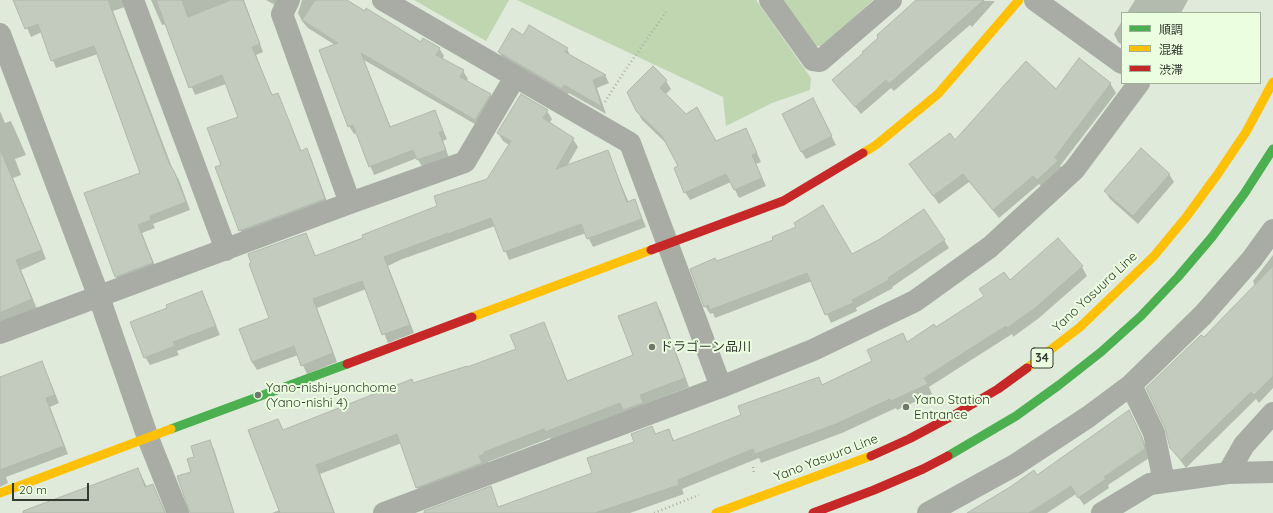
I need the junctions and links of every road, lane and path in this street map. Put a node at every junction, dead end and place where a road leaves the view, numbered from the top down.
1 (133, 0) edge
2 (289, 0) edge
3 (383, 0) edge
4 (770, 0) edge
5 (891, 0) edge
6 (1019, 0) edge
7 (1035, 0) edge
8 (666, 12) dead end
9 (0, 34) edge
10 (1121, 62) edge
11 (515, 77) junction
12 (1273, 82) edge
13 (1138, 84) edge
14 (594, 121) junction
15 (1273, 149) edge
16 (350, 203) junction
17 (1273, 230) edge
18 (668, 244) junction
19 (226, 250) junction
20 (99, 296) junction
21 (0, 333) edge
22 (1130, 385) junction
23 (721, 387) junction
24 (1273, 413) edge
25 (148, 438) junction
26 (1273, 472) edge
27 (1228, 473) junction
28 (1164, 482) junction
29 (0, 493) edge
30 (178, 513) edge
31 (384, 513) edge
32 (716, 513) edge
33 (813, 513) edge
34 (928, 513) edge
35 (1102, 513) edge

1 - 19 street
2 - 16 street
3 - 11 street
4 - 5 street
6 - 18 main road
7 - 10 street
8 - 14 path
9 - 20 street
11 - 14 street
11 - 16 street
12 - 32 main road, Yano Yasuura Line / 34
13 - 23 street
14 - 18 street
15 - 33 main road, 34
16 - 19 street
17 - 22 street
18 - 23 street
18 - 25 main road
19 - 20 street
20 - 21 street
20 - 25 street
22 - 28 street
22 - 34 street
23 - 31 street
24 - 27 street
25 - 29 main road
25 - 30 street
26 - 27 street
27 - 28 street
28 - 35 street

